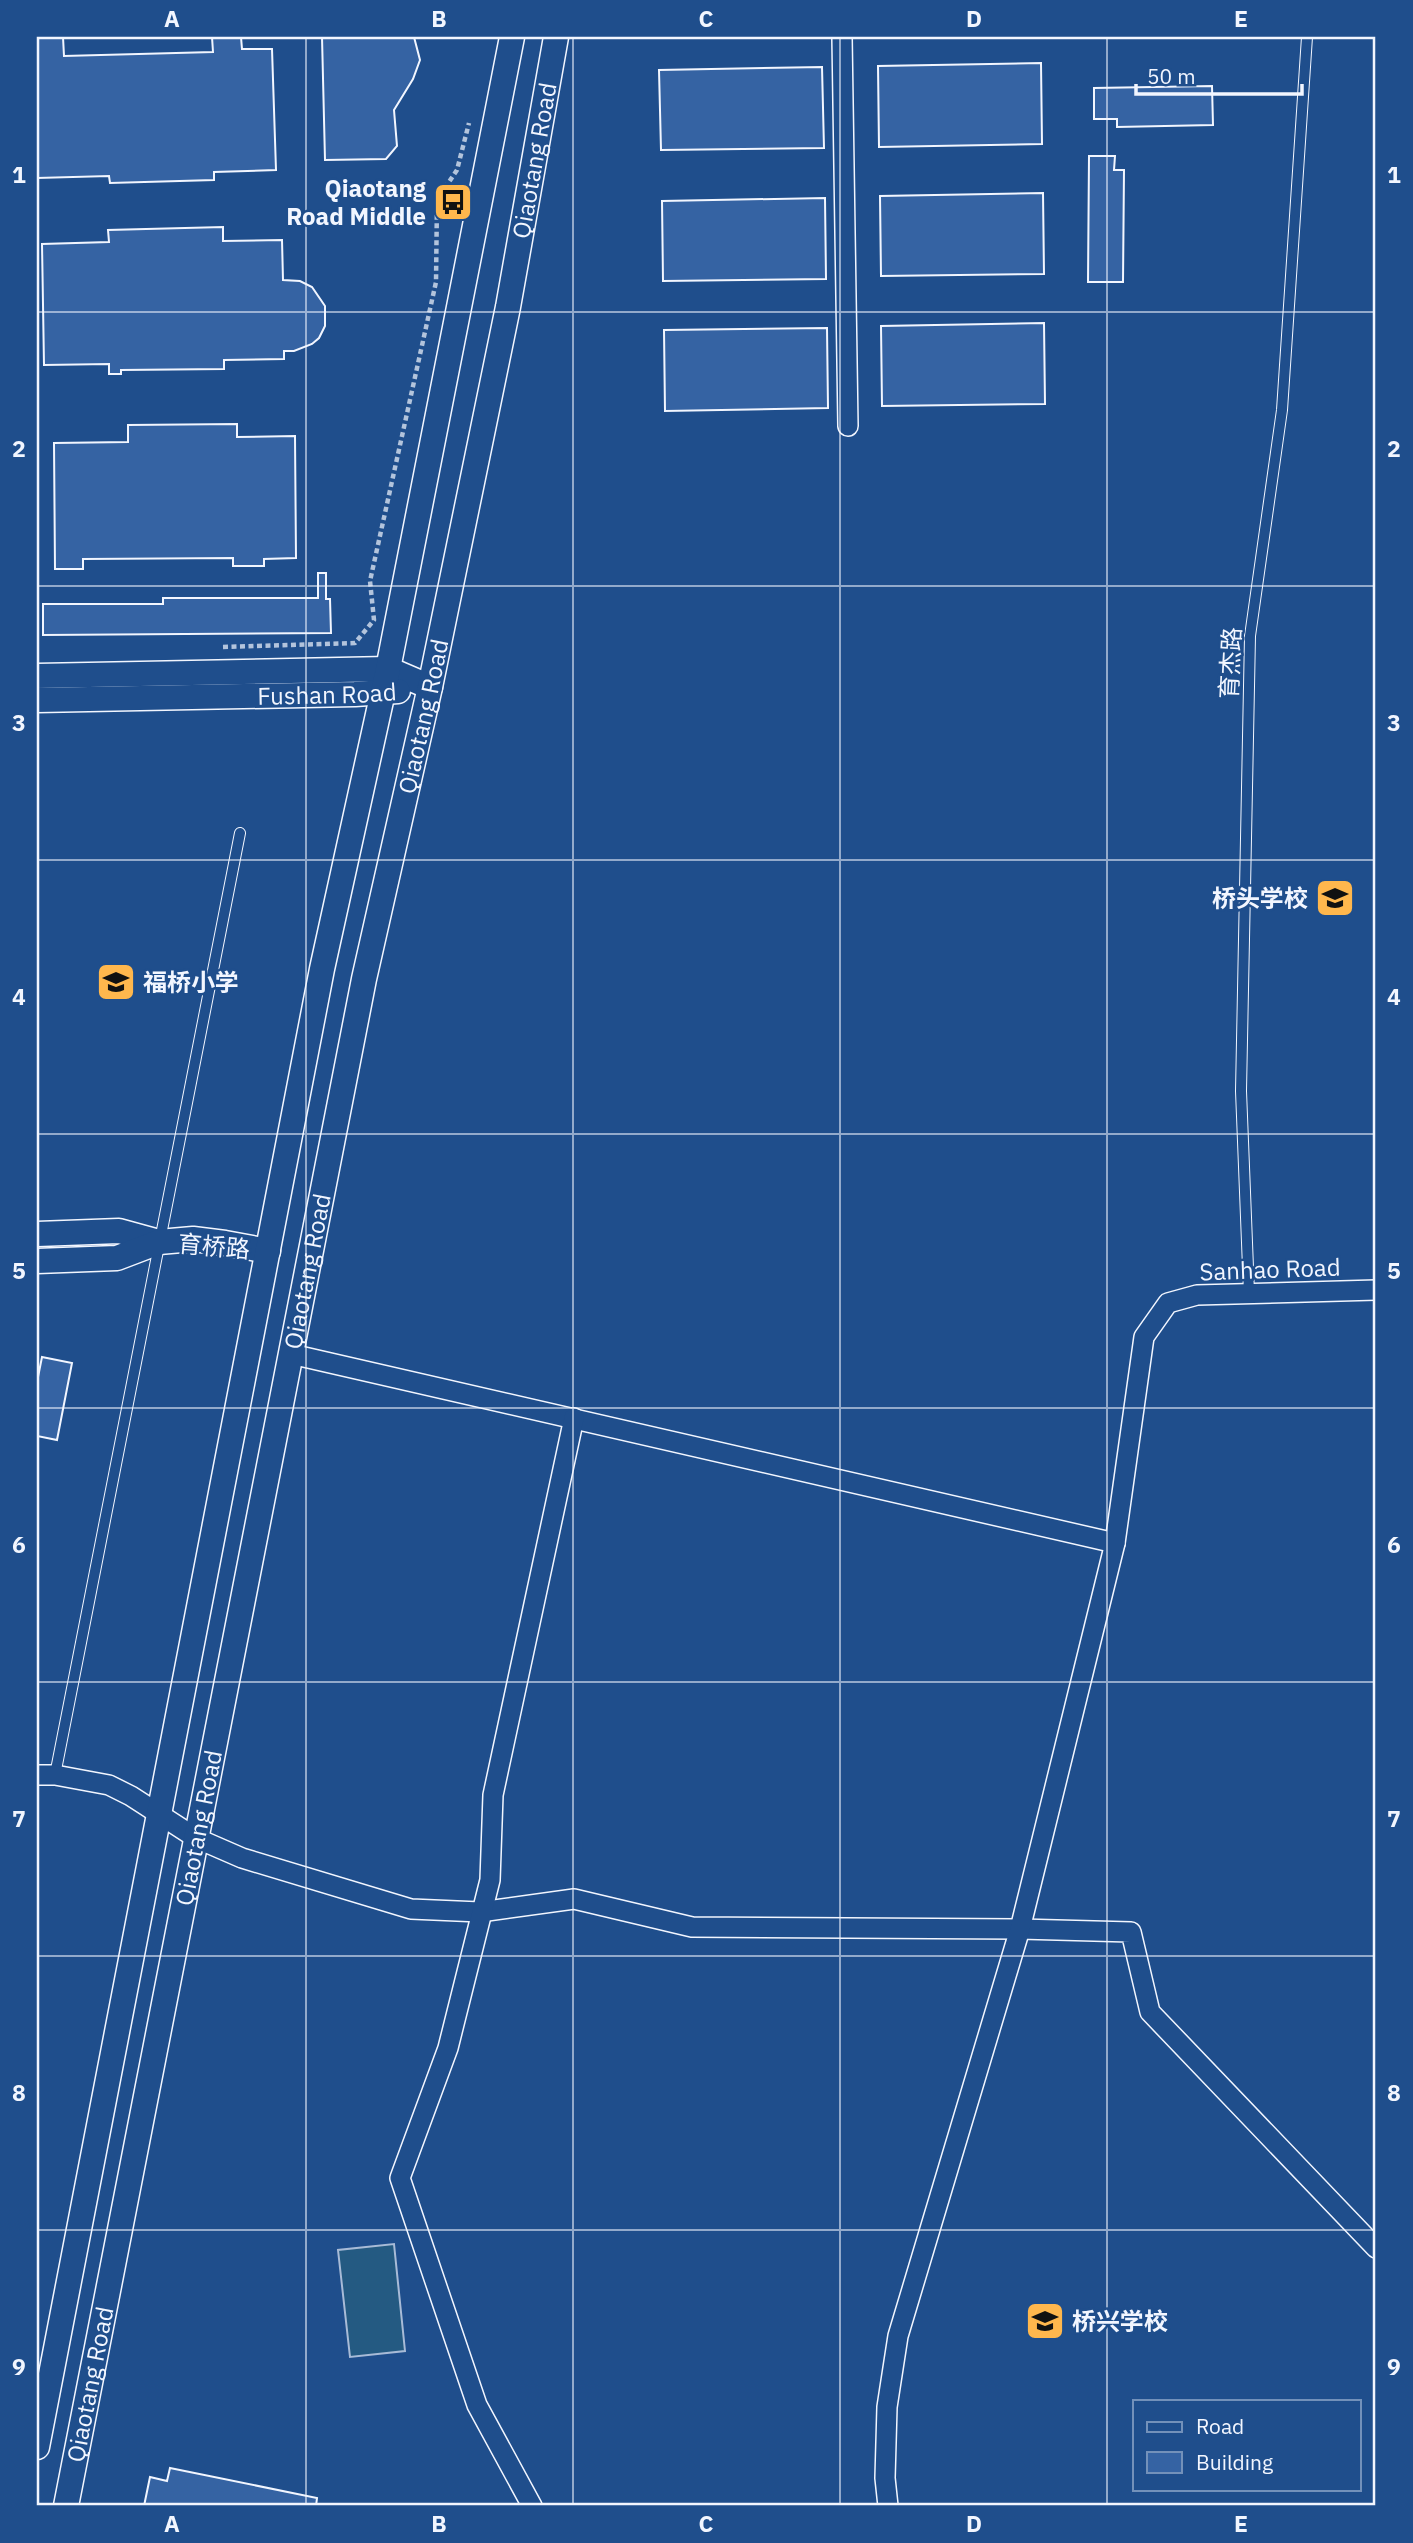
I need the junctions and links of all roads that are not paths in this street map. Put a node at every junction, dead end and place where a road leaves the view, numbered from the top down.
1 (512, 37) edge
2 (556, 37) edge
3 (842, 37) edge
4 (1307, 37) edge
5 (848, 426) dead end
6 (37, 676) edge
7 (386, 681) junction
8 (430, 687) junction
9 (37, 700) edge
10 (240, 833) dead end
11 (37, 1234) edge
12 (159, 1242) junction
13 (268, 1251) junction
14 (37, 1261) edge
15 (1376, 1290) edge
16 (1249, 1293) junction
17 (291, 1354) junction
18 (574, 1418) junction
19 (1115, 1543) junction
20 (46, 1775) edge
21 (160, 1815) junction
22 (197, 1838) junction
23 (480, 1912) junction
24 (1020, 1929) junction
25 (1376, 2248) edge
26 (37, 2447) edge
27 (66, 2506) edge
28 (532, 2506) edge
29 (888, 2506) edge

1 - 7 street, Qiaotang Road
2 - 8 street, Qiaotang Road
3 - 5 street
4 - 16 lane, 育杰路
6 - 7 street, Fushan Road
7 - 8 street, Fushan Road
7 - 9 street, Fushan Road
7 - 13 street, Qiaotang Road
8 - 17 street, Qiaotang Road
10 - 12 lane
11 - 12 street, 育桥路
12 - 13 street, 育桥路
12 - 14 street, 育桥路
12 - 20 lane
13 - 21 street, Qiaotang Road
15 - 16 street, Sanhao Road
16 - 19 street, Sanhao Road
17 - 18 street
17 - 22 street, Qiaotang Road
18 - 19 street
18 - 23 street
19 - 24 street
20 - 21 street
21 - 22 street
21 - 26 street, Qiaotang Road
22 - 23 street
22 - 27 street, Qiaotang Road
23 - 24 street
23 - 28 street
24 - 25 street
24 - 29 street

